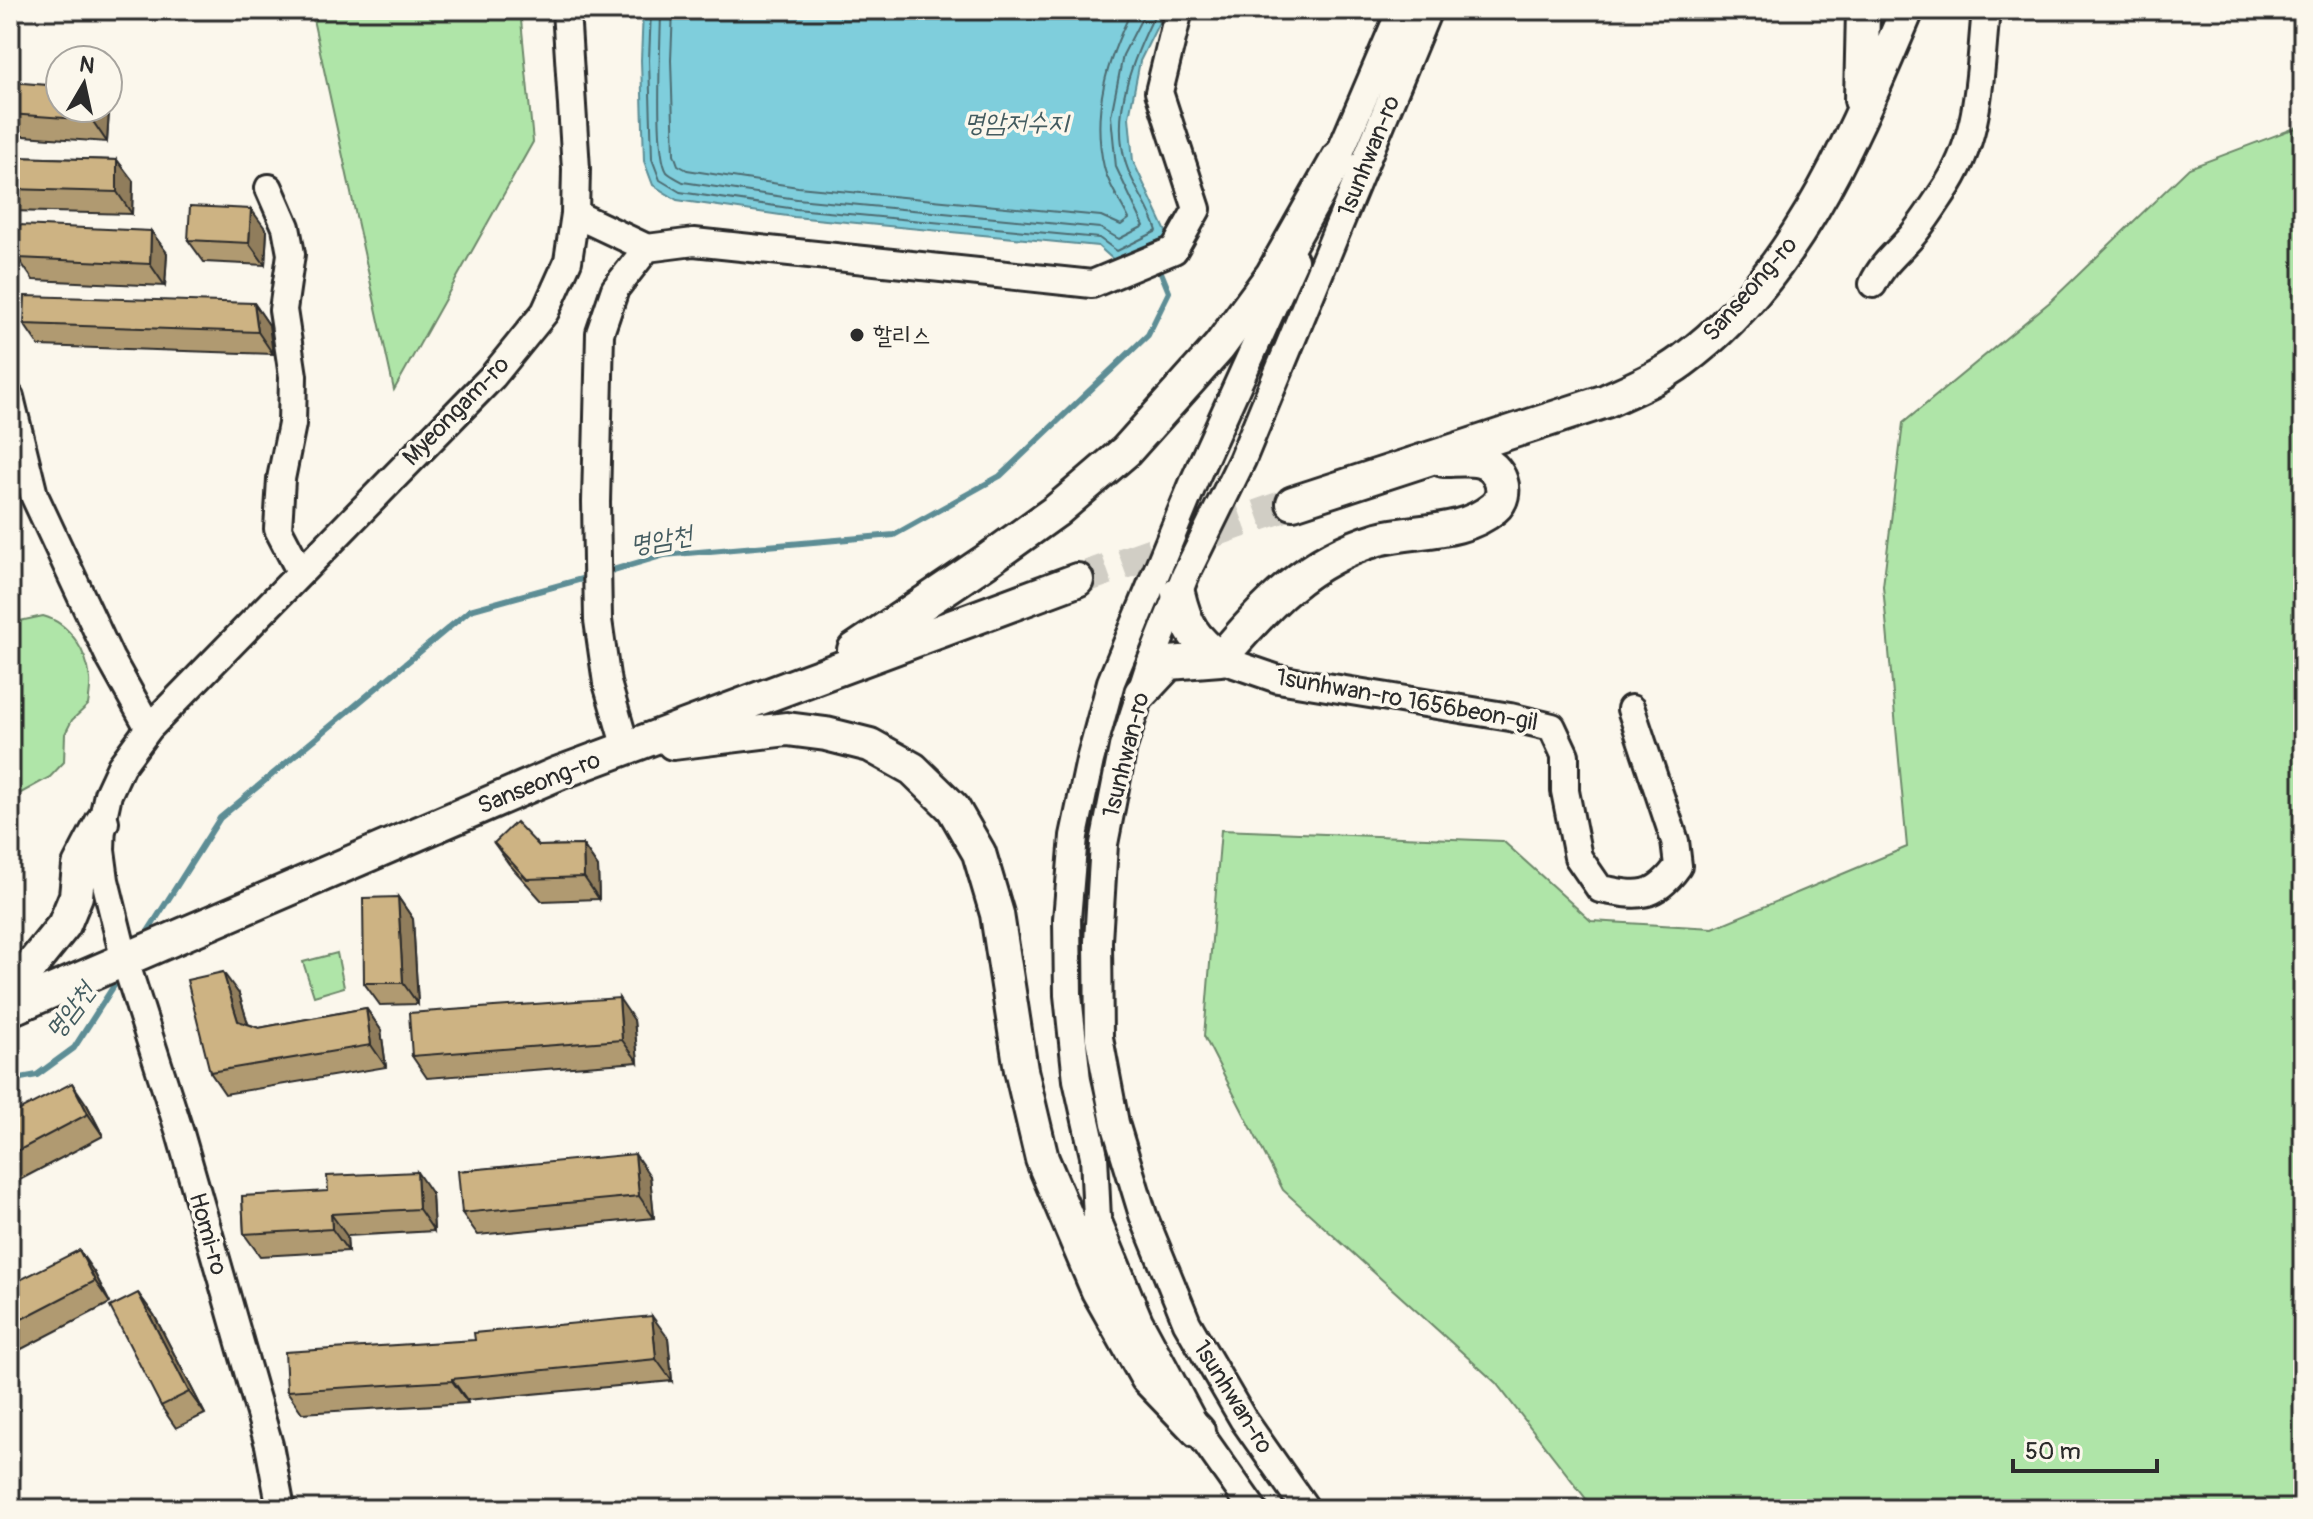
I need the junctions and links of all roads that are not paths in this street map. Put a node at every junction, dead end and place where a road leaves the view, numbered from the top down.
1 (566, 10) edge
2 (1179, 10) edge
3 (1401, 10) edge
4 (1428, 10) edge
5 (1863, 10) edge
6 (1907, 10) edge
7 (1986, 10) edge
8 (1860, 119) junction
9 (1338, 158) junction
10 (269, 188) dead end
11 (575, 214) junction
12 (647, 248) junction
13 (1873, 284) dead end
14 (10, 397) edge
15 (1420, 460) junction
16 (1293, 503) tunnel mouth
17 (300, 571) junction
18 (1077, 580) tunnel mouth
19 (1178, 593) junction
20 (1220, 659) junction
21 (812, 677) junction
22 (1141, 693) junction
23 (1631, 709) dead end
24 (149, 728) junction
25 (626, 748) junction
26 (102, 822) junction
27 (125, 961) junction
28 (10, 1002) edge
29 (10, 1009) edge
30 (1198, 1431) junction
31 (281, 1509) edge
32 (1253, 1509) edge
33 (1306, 1509) edge

1 - 11 street, Myeongam-ro
2 - 12 street
3 - 9 street, 1sunhwan-ro
4 - 19 street, 1sunhwan-ro
5 - 8 main road
6 - 8 main road, Sanseong-ro
7 - 13 street
8 - 15 main road, Sanseong-ro
9 - 21 main road
9 - 30 street, 1sunhwan-ro
10 - 17 street
11 - 12 street
11 - 17 street, Myeongam-ro
12 - 25 street
14 - 24 street
15 - 16 main road, Sanseong-ro
15 - 20 main road
17 - 24 street, Myeongam-ro
18 - 21 main road, Sanseong-ro
19 - 20 main road
19 - 22 street, 1sunhwan-ro
20 - 22 main road
20 - 23 street, 1sunhwan-ro 1656beon-gil
21 - 25 main road, Sanseong-ro
22 - 33 street, 1sunhwan-ro
24 - 26 street, Myeongam-ro
25 - 27 main road, Sanseong-ro
25 - 30 main road
26 - 27 street, Myeongam-ro
26 - 28 main road
27 - 29 main road, Sanseong-ro
27 - 31 street, Homi-ro
30 - 32 street, 1sunhwan-ro

